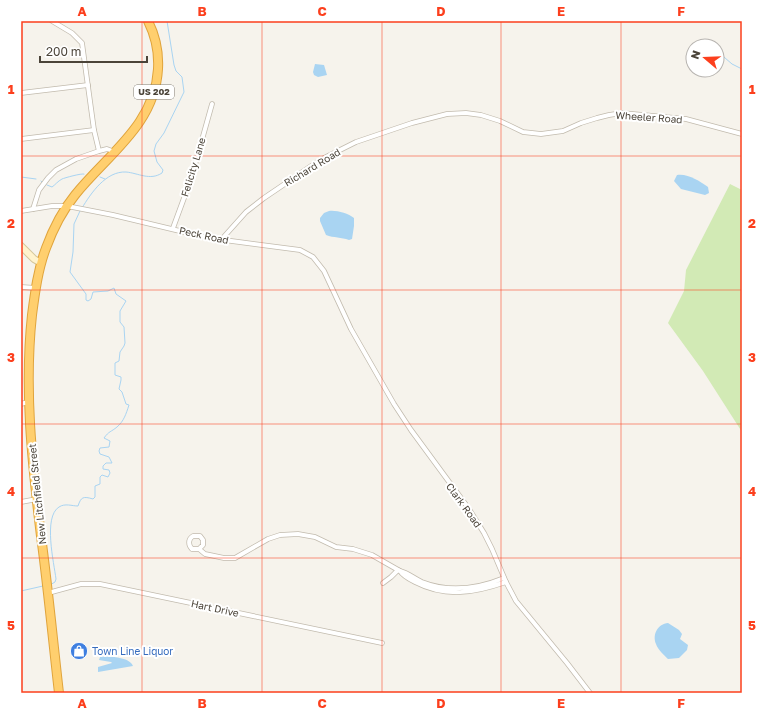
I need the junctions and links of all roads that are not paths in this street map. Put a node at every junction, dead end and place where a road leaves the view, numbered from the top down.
1 (52, 21) edge
2 (148, 21) edge
3 (88, 85) junction
4 (21, 93) edge
5 (212, 104) dead end
6 (489, 117) joint
7 (94, 130) junction
8 (742, 134) edge
9 (21, 139) edge
10 (99, 151) junction
11 (115, 152) junction
12 (67, 206) junction
13 (33, 209) junction
14 (21, 211) edge
15 (173, 228) junction
16 (221, 240) junction
17 (21, 246) edge
18 (41, 263) junction
19 (21, 287) edge
20 (36, 288) junction
21 (343, 312) joint
22 (25, 403) edge
23 (37, 499) junction
24 (21, 502) edge
25 (199, 549) dead end
26 (399, 570) junction
27 (505, 580) junction
28 (383, 583) dead end
29 (47, 588) junction
30 (382, 643) dead end
31 (59, 693) edge
32 (590, 693) edge

1 - 3 street
2 - 11 highway, New Litchfield Street / US 202
3 - 4 street
3 - 7 street
5 - 15 street, Felicity Lane
6 - 8 street, Wheeler Road
6 - 16 street, Richard Road
7 - 9 street
7 - 10 street
10 - 11 street
10 - 13 street
11 - 12 highway, New Litchfield Street / US 202
12 - 13 street, Peck Road
12 - 15 street, Peck Road
12 - 18 highway, New Litchfield Street / US 202
13 - 14 street, Peck Road
15 - 16 street, Peck Road
16 - 21 street, Peck Road
17 - 18 street
18 - 20 highway, New Litchfield Street / US 202
19 - 20 street
20 - 22 highway, New Litchfield Street / US 202
21 - 27 street, Clark Road
22 - 23 highway, New Litchfield Street / US 202
23 - 24 street
23 - 29 highway, New Litchfield Street / US 202
25 - 26 street
26 - 27 street
26 - 28 street
27 - 32 street, Clark Road
29 - 30 street, Hart Drive
29 - 31 highway, New Litchfield Street / US 202

